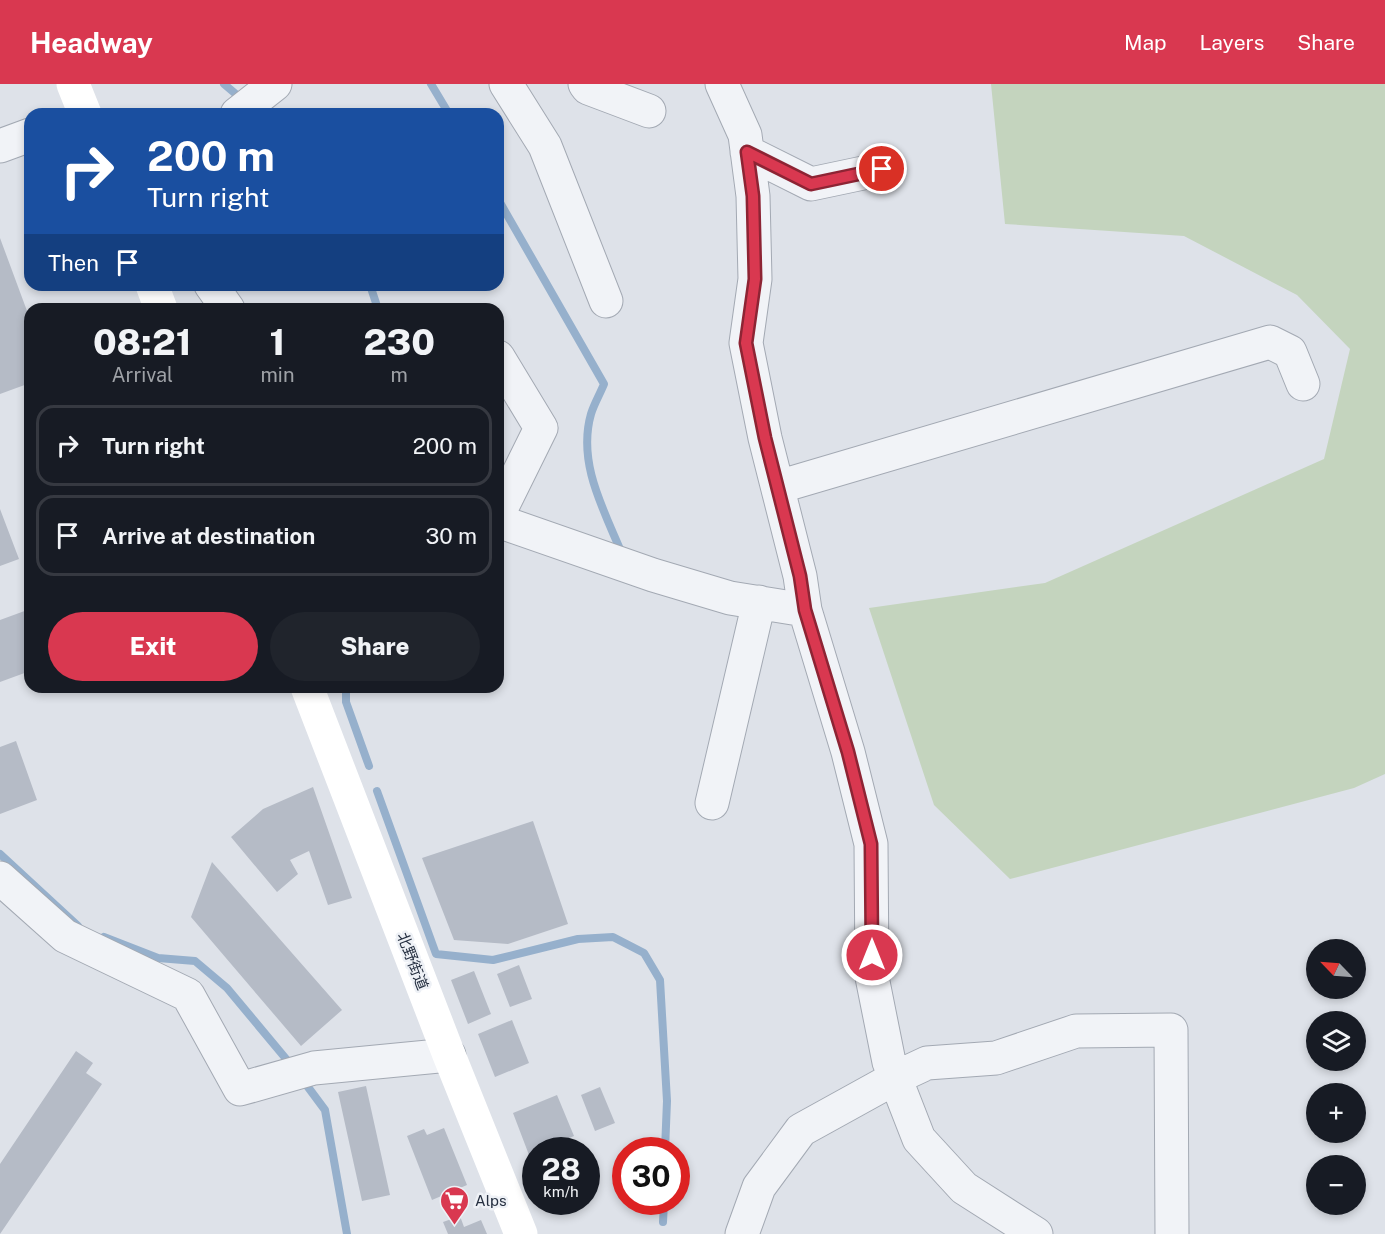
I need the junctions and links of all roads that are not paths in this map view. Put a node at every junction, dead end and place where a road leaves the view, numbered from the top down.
1 (73, 84) edge
2 (275, 84) edge
3 (506, 84) edge
4 (585, 84) edge
5 (722, 84) edge
6 (83, 108) edge
7 (245, 108) edge
8 (650, 111) dead end
9 (24, 137) edge
10 (0, 146) edge
11 (747, 152) junction
12 (882, 169) dead end
13 (606, 301) dead end
14 (504, 367) edge
15 (1303, 384) dead end
16 (778, 487) junction
17 (504, 503) edge
18 (504, 523) edge
19 (759, 602) junction
20 (805, 610) junction
21 (309, 693) edge
22 (712, 803) dead end
23 (3, 887) edge
24 (449, 1055) junction
25 (897, 1077) junction
26 (521, 1234) edge
27 (742, 1234) edge
28 (1036, 1234) edge
29 (1172, 1234) edge

1 - 6 main road
2 - 7 street
3 - 13 street
4 - 8 street
5 - 11 street
9 - 10 street
11 - 12 street
11 - 16 street
14 - 17 street
15 - 16 street
16 - 20 street
18 - 19 street
19 - 20 street
19 - 22 street
20 - 25 street
21 - 24 main road, 北野街道
23 - 24 street
24 - 26 main road, 北野街道
25 - 27 street
25 - 28 street
25 - 29 street

